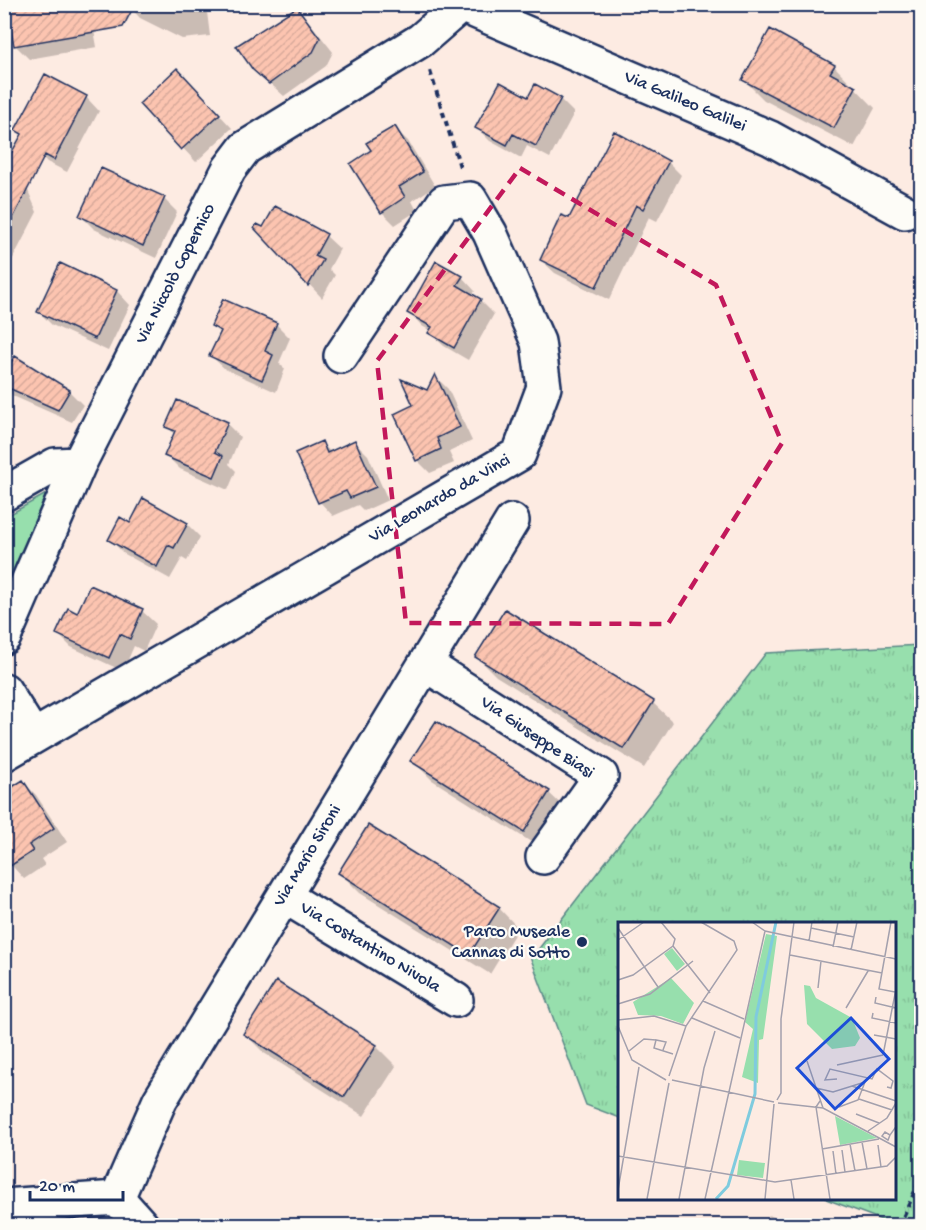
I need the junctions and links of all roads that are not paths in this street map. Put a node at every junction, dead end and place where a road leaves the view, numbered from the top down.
1 (460, 5) edge
2 (905, 212) dead end
3 (341, 356) dead end
4 (79, 464) junction
5 (4, 494) edge
6 (512, 521) dead end
7 (4, 637) edge
8 (425, 664) junction
9 (4, 690) edge
10 (33, 736) junction
11 (4, 754) edge
12 (543, 857) dead end
13 (284, 896) junction
14 (456, 1000) dead end
15 (117, 1198) junction
16 (4, 1206) edge
17 (142, 1226) edge

1 - 2 street, Via Galileo Galilei
1 - 4 street, Via Niccolò Copernico
3 - 10 street, Via Leonardo da Vinci
4 - 5 street
4 - 7 street, Via Niccolò Copernico
6 - 8 street, Via Mario Sironi
8 - 12 street, Via Giuseppe Biasi
8 - 13 street, Via Mario Sironi
9 - 10 street
10 - 11 street, Via Leonardo da Vinci
13 - 14 street, Via Costantino Nivola
13 - 15 street, Via Mario Sironi
15 - 16 street
15 - 17 street

